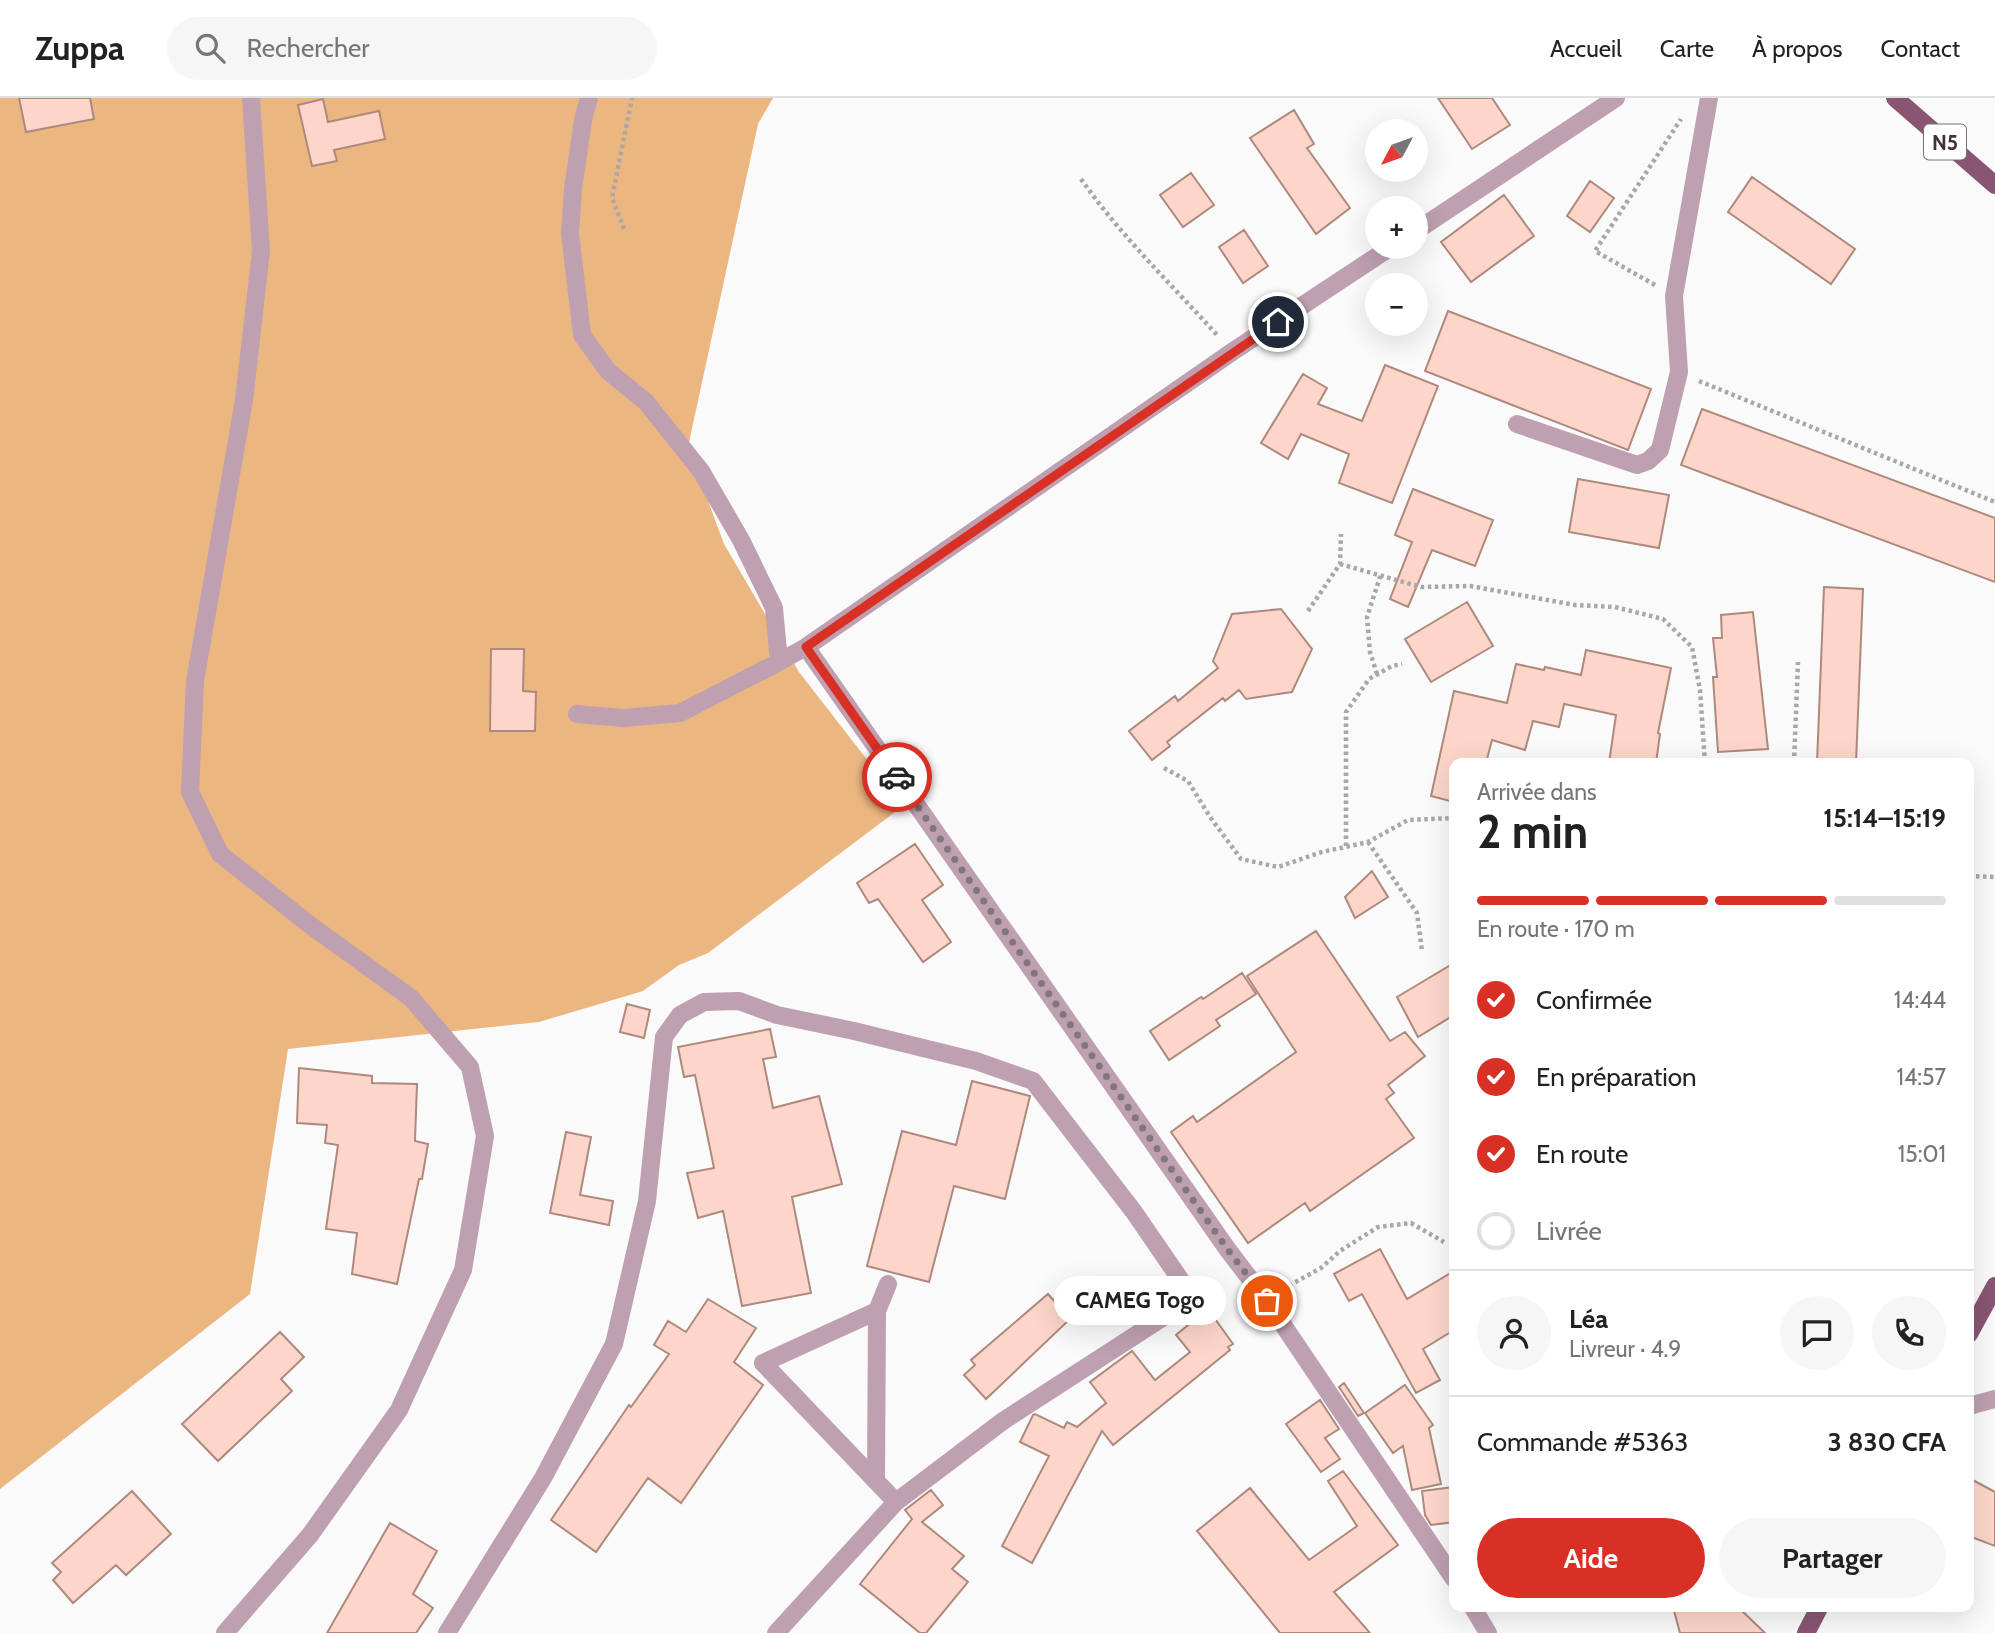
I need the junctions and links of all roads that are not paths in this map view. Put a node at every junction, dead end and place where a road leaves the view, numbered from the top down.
1 (251, 98) edge
2 (589, 98) edge
3 (1616, 98) edge
4 (1709, 98) edge
5 (1895, 98) edge
6 (1995, 185) edge
7 (1428, 223) edge
8 (1373, 259) edge
9 (1517, 424) dead end
10 (806, 647) junction
11 (779, 662) junction
12 (577, 714) dead end
13 (888, 1284) dead end
14 (1995, 1286) edge
15 (877, 1311) junction
16 (1974, 1325) edge
17 (1995, 1399) edge
18 (1974, 1405) edge
19 (877, 1479) junction
20 (896, 1502) junction
21 (1449, 1565) edge
22 (1476, 1612) edge
23 (1817, 1612) edge
24 (225, 1633) edge
25 (447, 1633) edge
26 (776, 1633) edge
27 (1488, 1633) edge
28 (1806, 1633) edge

1 - 24 street
2 - 11 street
3 - 7 street
4 - 9 street
5 - 6 main road, N5
8 - 10 street
10 - 11 street
10 - 21 street
11 - 12 street
13 - 15 street
14 - 16 main road
15 - 19 street
15 - 19 street
17 - 18 street
19 - 20 street
20 - 25 street
20 - 26 street
22 - 27 street
23 - 28 main road

